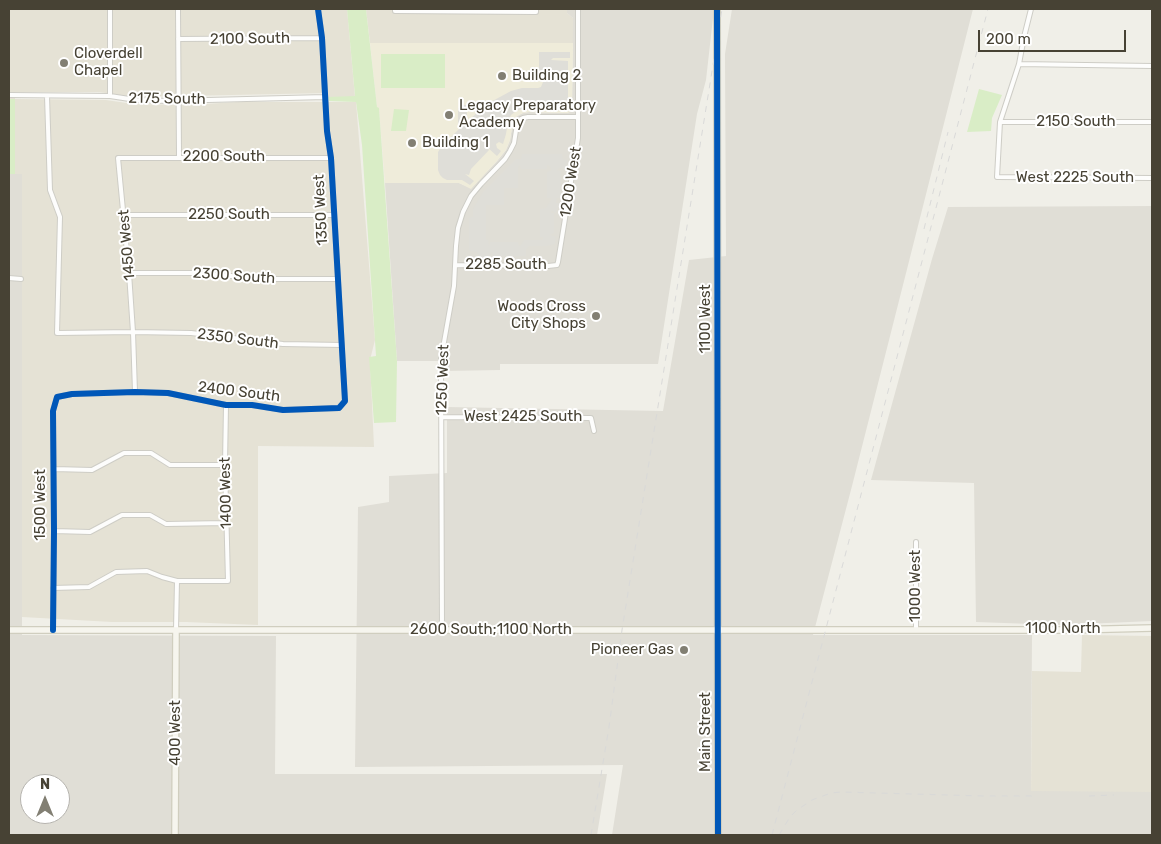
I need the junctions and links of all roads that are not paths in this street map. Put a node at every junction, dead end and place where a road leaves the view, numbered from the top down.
1 (110, 9) edge
2 (178, 9) edge
3 (318, 9) edge
4 (578, 9) edge
5 (717, 9) edge
6 (1031, 9) edge
7 (395, 10) edge
8 (536, 10) edge
9 (322, 38) junction
10 (178, 39) junction
11 (1019, 64) junction
12 (1152, 66) edge
13 (9, 95) edge
14 (47, 96) junction
15 (110, 96) junction
16 (325, 97) junction
17 (178, 101) junction
18 (578, 117) junction
19 (1000, 122) junction
20 (1152, 122) edge
21 (180, 157) junction
22 (118, 158) joint
23 (331, 158) junction
24 (1152, 178) edge
25 (124, 215) junction
26 (334, 215) junction
27 (456, 265) junction
28 (557, 265) joint
29 (129, 273) junction
30 (9, 278) edge
31 (21, 279) dead end
32 (338, 279) junction
33 (134, 332) junction
34 (342, 345) junction
35 (135, 392) junction
36 (226, 406) junction
37 (339, 408) joint
38 (442, 417) junction
39 (594, 430) dead end
40 (225, 465) junction
41 (54, 470) junction
42 (226, 523) junction
43 (54, 531) junction
44 (916, 542) dead end
45 (177, 581) junction
46 (53, 588) junction
47 (1152, 628) edge
48 (718, 629) junction
49 (9, 630) edge
50 (53, 630) junction
51 (176, 630) junction
52 (442, 630) junction
53 (916, 630) junction
54 (973, 630) joint
55 (175, 835) edge
56 (718, 835) edge

1 - 15 street
2 - 10 street
3 - 9 street, 1350 West
4 - 18 street, 1200 West
5 - 48 main road, 1100 West
6 - 11 street
7 - 8 street
9 - 10 street, 2100 South
9 - 16 street, 1350 West
10 - 17 street
11 - 12 street
11 - 19 street
13 - 14 street, 2175 South
14 - 15 street, 2175 South
14 - 33 street, 2350 South
15 - 17 street, 2175 South
16 - 17 street, 2175 South
16 - 23 street, 1350 West
17 - 21 street
18 - 27 street, 1250 West
18 - 28 street, 1200 West
19 - 20 street, 2150 South
19 - 24 street, West 2225 South
21 - 22 street, 2200 South
21 - 23 street, 2200 South
22 - 25 street, 1450 West
23 - 26 street, 1350 West
25 - 26 street, 2250 South
25 - 29 street, 1450 West
26 - 32 street, 1350 West
27 - 28 street, 2285 South
27 - 38 street, 1250 West
29 - 32 street, 2300 South
29 - 33 street, 1450 West
30 - 31 street
32 - 34 street, 1350 West
33 - 34 street, 2350 South
33 - 35 street
34 - 37 street, 1350 West
35 - 36 street, 2400 South
35 - 41 street, 1500 West
36 - 37 street, 2400 South
36 - 40 street, 1400 West
38 - 39 street, West 2425 South
38 - 52 street, 1250 West
40 - 41 street
40 - 42 street, 1400 West
41 - 43 street, 1500 West
42 - 43 street
42 - 45 street, 1400 West
43 - 46 street, 1500 West
44 - 53 street, 1000 West
45 - 46 street
45 - 51 street
46 - 50 street, 1500 West
47 - 54 main road, 1100 North
48 - 52 main road, 2600 South;1100 North
48 - 53 main road, 2600 South;1100 North
48 - 56 main road, Main Street
49 - 50 main road, 2600 South;1100 North
50 - 51 main road, 2600 South;1100 North
51 - 52 main road, 2600 South;1100 North
51 - 55 main road, 400 West
53 - 54 main road, 2600 South;1100 North

